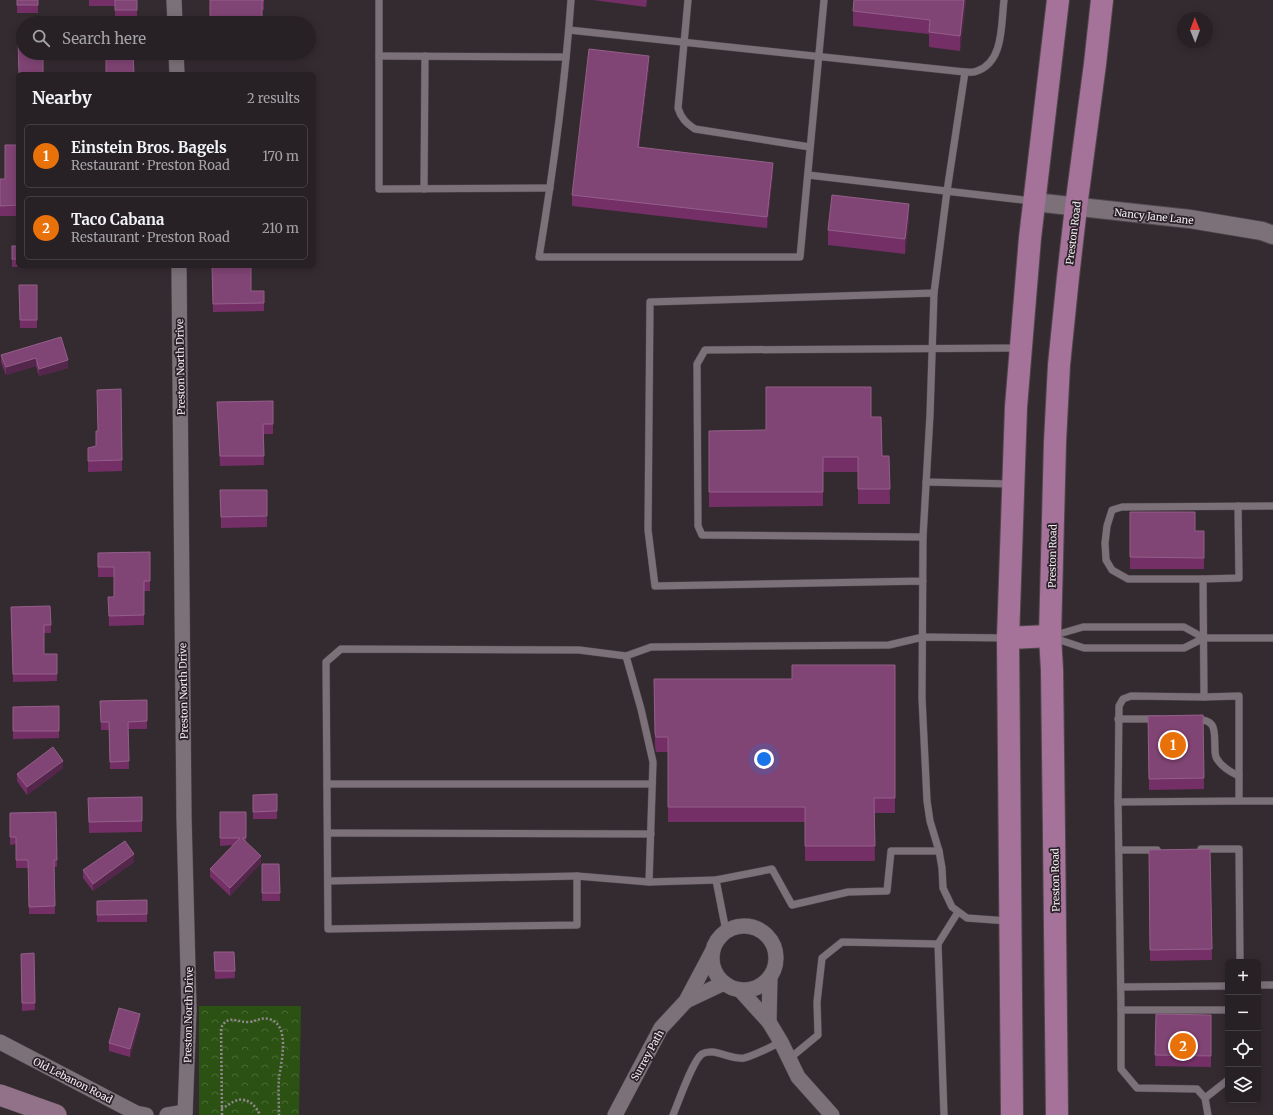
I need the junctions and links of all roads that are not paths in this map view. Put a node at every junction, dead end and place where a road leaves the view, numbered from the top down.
1 (174, 0) edge
2 (379, 0) edge
3 (571, 0) edge
4 (688, 0) edge
5 (824, 0) edge
6 (1004, 0) edge
7 (1058, 0) edge
8 (1102, 0) edge
9 (175, 16) edge
10 (569, 30) junction
11 (684, 42) junction
12 (379, 56) junction
13 (426, 56) junction
14 (818, 56) junction
15 (566, 57) junction
16 (176, 60) edge
17 (177, 72) edge
18 (965, 72) junction
19 (810, 147) junction
20 (808, 175) junction
21 (550, 188) junction
22 (424, 189) junction
23 (947, 191) junction
24 (1034, 202) junction
25 (1076, 207) junction
26 (1273, 235) edge
27 (179, 268) edge
28 (934, 293) junction
29 (932, 348) junction
30 (1020, 348) junction
31 (926, 482) junction
32 (1013, 484) junction
33 (1238, 506) junction
34 (1273, 506) edge
35 (923, 537) junction
36 (1203, 579) junction
37 (923, 582) junction
38 (1050, 636) junction
39 (923, 637) junction
40 (1008, 638) junction
41 (1204, 638) junction
42 (1273, 638) edge
43 (626, 656) junction
44 (1204, 697) junction
45 (1118, 719) junction
46 (1164, 719) edge
47 (1187, 719) edge
48 (1239, 776) junction
49 (327, 784) junction
50 (652, 784) junction
51 (1239, 801) junction
52 (1273, 801) edge
53 (1118, 802) junction
54 (328, 833) junction
55 (651, 834) junction
56 (1119, 850) junction
57 (1167, 850) edge
58 (1191, 850) edge
59 (939, 851) junction
60 (577, 876) junction
61 (716, 880) junction
62 (328, 881) junction
63 (649, 882) junction
64 (958, 912) junction
65 (1011, 921) junction
66 (726, 931) junction
67 (938, 944) junction
68 (712, 952) junction
69 (1240, 959) edge
70 (770, 978) junction
71 (724, 983) junction
72 (1261, 985) edge
73 (1273, 985) edge
74 (1225, 986) edge
75 (1121, 987) junction
76 (740, 990) junction
77 (686, 1001) junction
78 (1121, 1010) junction
79 (1225, 1010) edge
80 (769, 1022) junction
81 (0, 1042) edge
82 (781, 1042) junction
83 (789, 1059) junction
84 (1225, 1082) edge
85 (0, 1095) edge
86 (1205, 1098) junction
87 (185, 1114) edge
88 (56, 1115) edge
89 (146, 1115) edge
90 (167, 1115) edge
91 (615, 1115) edge
92 (673, 1115) edge
93 (832, 1115) edge
94 (944, 1115) edge
95 (1012, 1115) edge
96 (1057, 1115) edge
97 (1208, 1115) edge

1 - 9 street
2 - 12 lane
3 - 10 lane
4 - 11 lane
5 - 14 lane
6 - 18 lane
7 - 24 main road
8 - 25 main road, Preston Road
10 - 11 lane
10 - 15 lane
11 - 14 lane
11 - 19 lane
12 - 13 lane
12 - 22 lane
13 - 15 lane
13 - 22 lane
14 - 18 lane
14 - 19 lane
15 - 21 lane
16 - 17 street
18 - 23 lane
19 - 20 lane
20 - 21 lane
20 - 23 lane
21 - 22 lane
23 - 24 lane
23 - 28 lane
24 - 25 street, Nancy Jane Lane
24 - 30 main road
25 - 26 street, Nancy Jane Lane
25 - 38 main road, Preston Road
27 - 87 street, Preston North Drive
28 - 29 lane
28 - 37 lane
29 - 30 lane
29 - 31 lane
29 - 35 lane
30 - 32 main road
31 - 32 lane
31 - 35 lane
32 - 40 main road
33 - 34 lane
33 - 36 lane
33 - 36 lane
35 - 37 lane
36 - 41 lane
37 - 39 lane
38 - 40 main road
38 - 41 lane
38 - 41 lane
38 - 96 main road, Preston Road
39 - 40 lane
39 - 43 lane
39 - 59 lane
40 - 65 main road
41 - 42 lane
41 - 44 lane
43 - 49 lane
43 - 50 lane
44 - 45 lane
44 - 48 lane
45 - 46 lane
45 - 53 lane
47 - 48 lane
48 - 51 lane
49 - 50 lane
49 - 54 lane
50 - 55 lane
51 - 52 lane
51 - 53 lane
53 - 56 lane
54 - 55 lane
54 - 62 lane
55 - 63 lane
56 - 57 lane
56 - 75 lane
58 - 69 lane
59 - 61 lane
59 - 64 lane
60 - 62 lane
60 - 62 lane
60 - 63 lane
61 - 63 lane
61 - 66 lane
64 - 65 lane
64 - 67 lane
65 - 95 main road
66 - 68 street, Surrey Path
66 - 70 street
67 - 83 lane
67 - 94 lane
68 - 71 street
68 - 77 street, Surrey Path
70 - 76 street
70 - 80 street
71 - 76 street
71 - 77 street, Surrey Path
72 - 73 lane
74 - 75 lane
75 - 78 lane
76 - 80 street
77 - 91 street, Surrey Path
78 - 79 lane
78 - 86 lane
80 - 82 street
81 - 89 street, Old Lebanon Road
82 - 83 street
82 - 92 lane
83 - 93 street
84 - 86 lane
85 - 88 main road
86 - 97 lane
87 - 90 street

